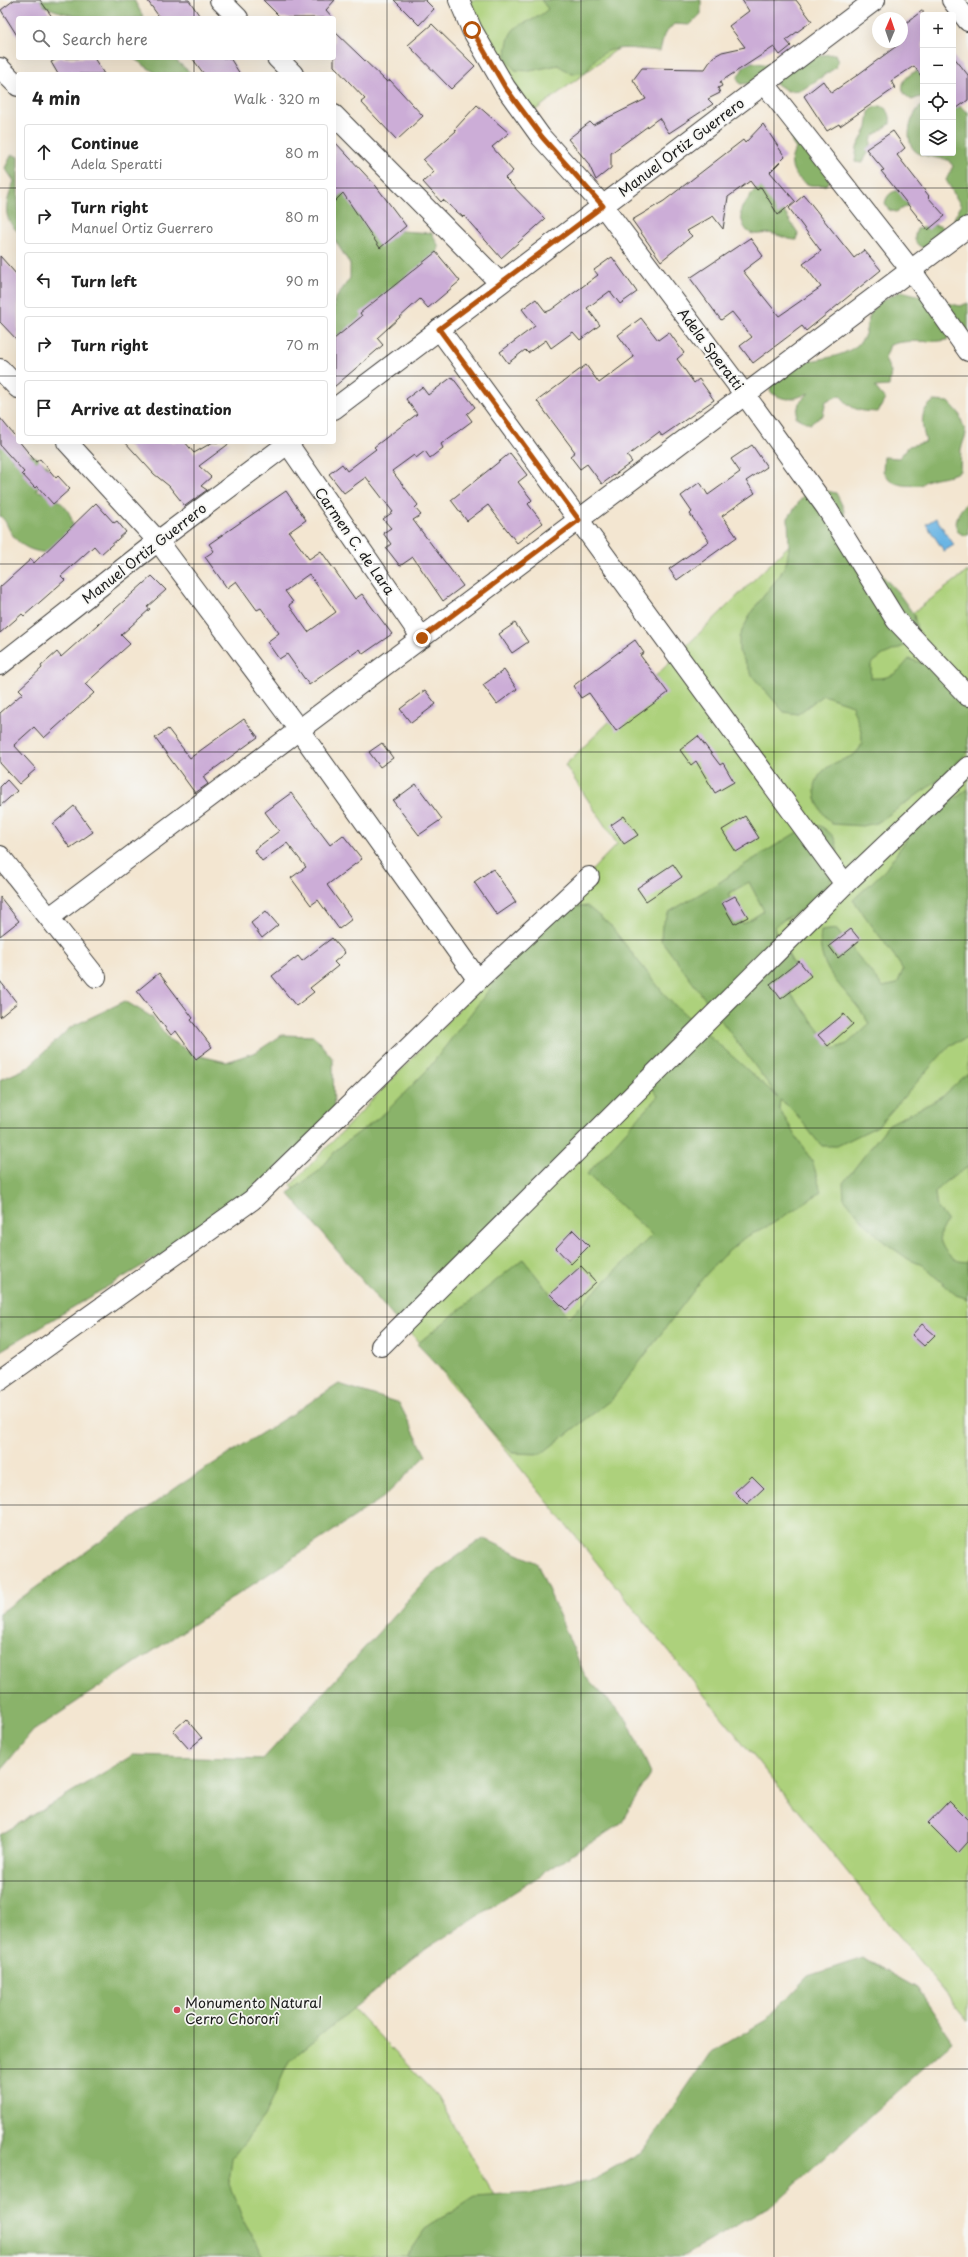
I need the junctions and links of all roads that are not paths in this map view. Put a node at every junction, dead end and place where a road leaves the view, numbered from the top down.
1 (220, 0) edge
2 (458, 0) edge
3 (875, 0) edge
4 (952, 0) edge
5 (236, 16) edge
6 (968, 21) edge
7 (279, 60) edge
8 (0, 68) edge
9 (291, 72) edge
10 (16, 84) edge
11 (765, 84) junction
12 (336, 117) edge
13 (603, 206) junction
14 (968, 227) edge
15 (911, 270) junction
16 (500, 283) junction
17 (439, 329) junction
18 (968, 351) edge
19 (0, 369) edge
20 (16, 386) edge
21 (745, 395) junction
22 (336, 404) edge
23 (69, 444) edge
24 (288, 444) edge
25 (290, 444) edge
26 (579, 520) junction
27 (158, 541) junction
28 (422, 638) junction
29 (2, 659) edge
30 (968, 696) edge
31 (299, 730) junction
32 (968, 767) edge
33 (0, 856) edge
34 (589, 877) dead end
35 (845, 884) junction
36 (50, 917) junction
37 (96, 977) dead end
38 (478, 980) junction
39 (381, 1346) dead end
40 (0, 1380) edge

1 - 5 street
2 - 13 street, Adela Speratti
3 - 11 street, Manuel Ortiz Guerrero
4 - 6 street
7 - 9 street
8 - 10 street
11 - 13 street, Manuel Ortiz Guerrero
11 - 15 street
12 - 16 street
13 - 16 street, Manuel Ortiz Guerrero
13 - 21 street, Adela Speratti
14 - 15 street
15 - 18 street
15 - 21 street
16 - 17 street, Manuel Ortiz Guerrero
17 - 22 street, Manuel Ortiz Guerrero
17 - 26 street
19 - 20 street
21 - 26 street
21 - 30 street, Adela Speratti
23 - 27 street
24 - 27 street, Manuel Ortiz Guerrero
25 - 28 street, Carmen C. de Lara
26 - 28 street
26 - 35 street
27 - 29 street, Manuel Ortiz Guerrero
27 - 31 street
28 - 31 street
31 - 36 street
31 - 38 street
32 - 35 street
33 - 36 street
34 - 38 street
35 - 39 street
36 - 37 street
38 - 40 street

